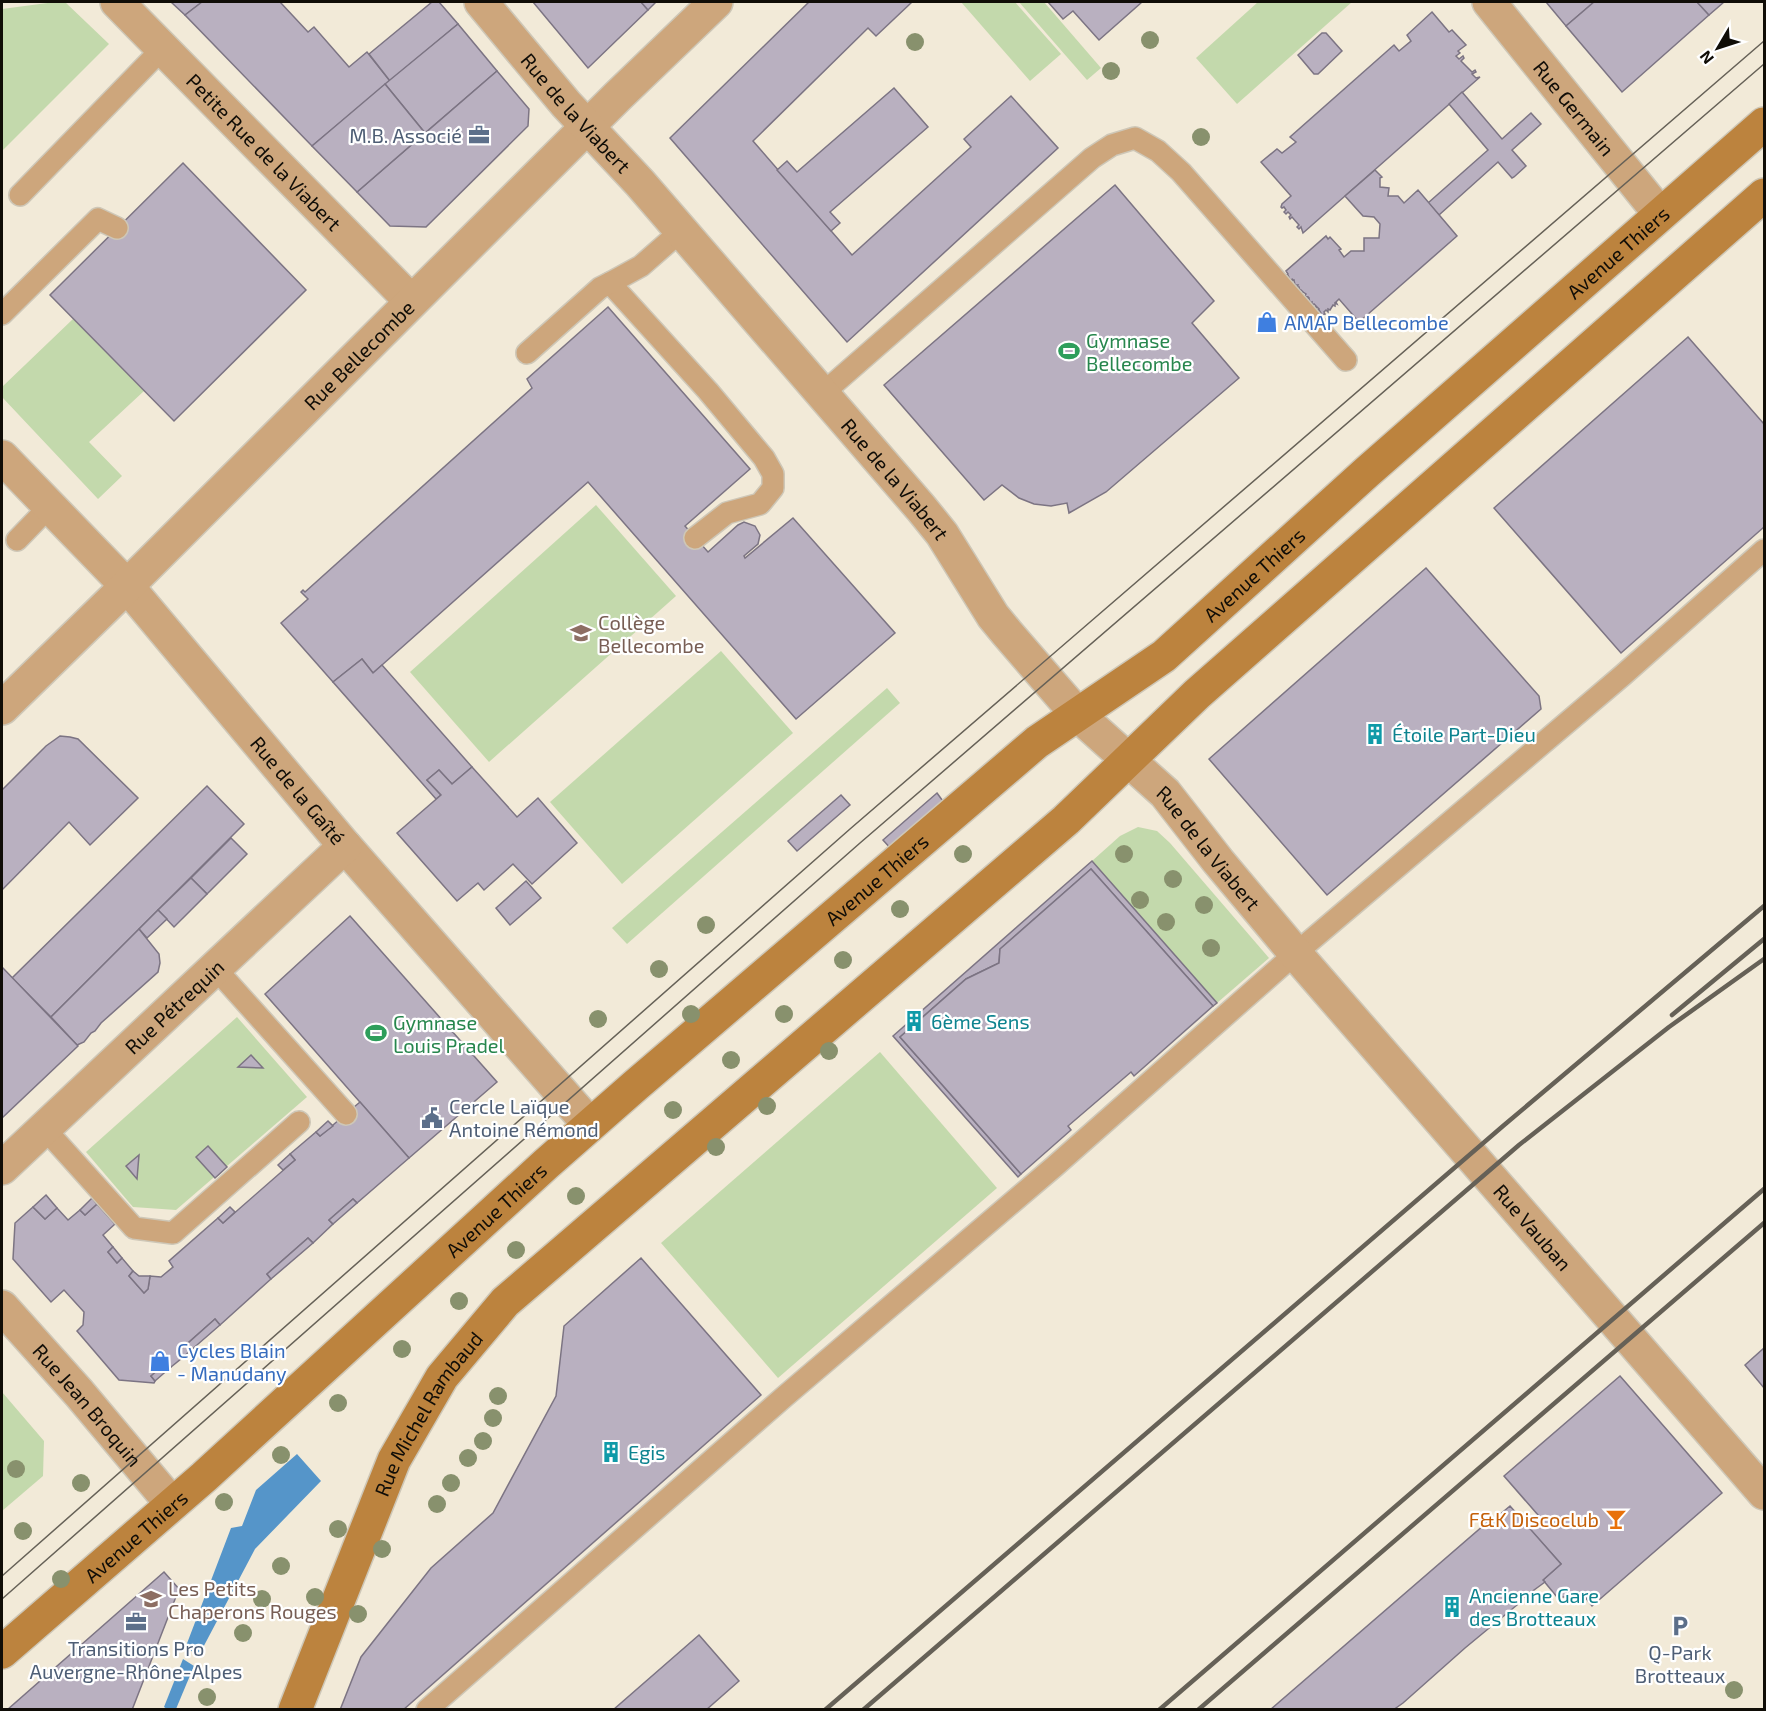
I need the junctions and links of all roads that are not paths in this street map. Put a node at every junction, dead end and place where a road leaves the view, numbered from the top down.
1 (117, 2) edge
2 (480, 2) edge
3 (716, 2) edge
4 (1489, 2) edge
5 (163, 48) junction
6 (1764, 124) edge
7 (588, 126) junction
8 (20, 195) dead end
9 (1764, 195) edge
10 (1660, 214) junction
11 (117, 228) dead end
12 (681, 231) junction
13 (610, 283) junction
14 (411, 301) junction
15 (2, 314) edge
16 (527, 352) dead end
17 (1346, 360) dead end
18 (822, 394) junction
19 (2, 456) edge
20 (50, 506) junction
21 (695, 538) dead end
22 (16, 540) dead end
23 (1764, 550) edge
24 (127, 586) junction
25 (2, 708) edge
26 (1077, 714) junction
27 (1130, 759) junction
28 (345, 846) junction
29 (1299, 957) junction
30 (215, 968) junction
31 (346, 1114) dead end
32 (299, 1122) dead end
33 (590, 1125) junction
34 (44, 1128) junction
35 (2, 1168) edge
36 (2, 1306) edge
37 (1764, 1493) edge
38 (172, 1504) junction
39 (2, 1652) edge
40 (295, 1710) edge
41 (427, 1710) edge

1 - 5 street, Petite Rue de la Viabert
2 - 7 street, Rue de la Viabert
3 - 7 street, Rue Bellecombe
4 - 10 street, Rue Germain
5 - 8 lane
5 - 14 street, Petite Rue de la Viabert
6 - 10 main road, Avenue Thiers
7 - 12 street, Rue de la Viabert
7 - 14 street, Rue Bellecombe
9 - 27 main road
10 - 26 main road, Avenue Thiers
11 - 15 lane
12 - 13 lane
12 - 18 street, Rue de la Viabert
13 - 16 lane
13 - 21 lane
14 - 24 street, Rue Bellecombe
17 - 18 lane
18 - 26 street, Rue de la Viabert
19 - 20 street, Rue de la Gaîté
20 - 22 lane
20 - 24 street, Rue de la Gaîté
23 - 29 lane
24 - 25 street, Rue Bellecombe
24 - 28 street, Rue de la Gaîté
26 - 27 street, Rue de la Viabert
26 - 33 main road, Avenue Thiers
27 - 29 street, Rue de la Viabert
27 - 40 main road, Rue Michel Rambaud
28 - 30 street, Rue Pétrequin
28 - 33 street, Rue de la Gaîté
29 - 37 street, Rue Vauban
29 - 41 lane
30 - 31 lane
30 - 34 street, Rue Pétrequin
32 - 34 lane
33 - 38 main road, Avenue Thiers
34 - 35 street, Rue Pétrequin
36 - 38 street, Rue Jean Broquin
38 - 39 main road, Avenue Thiers

